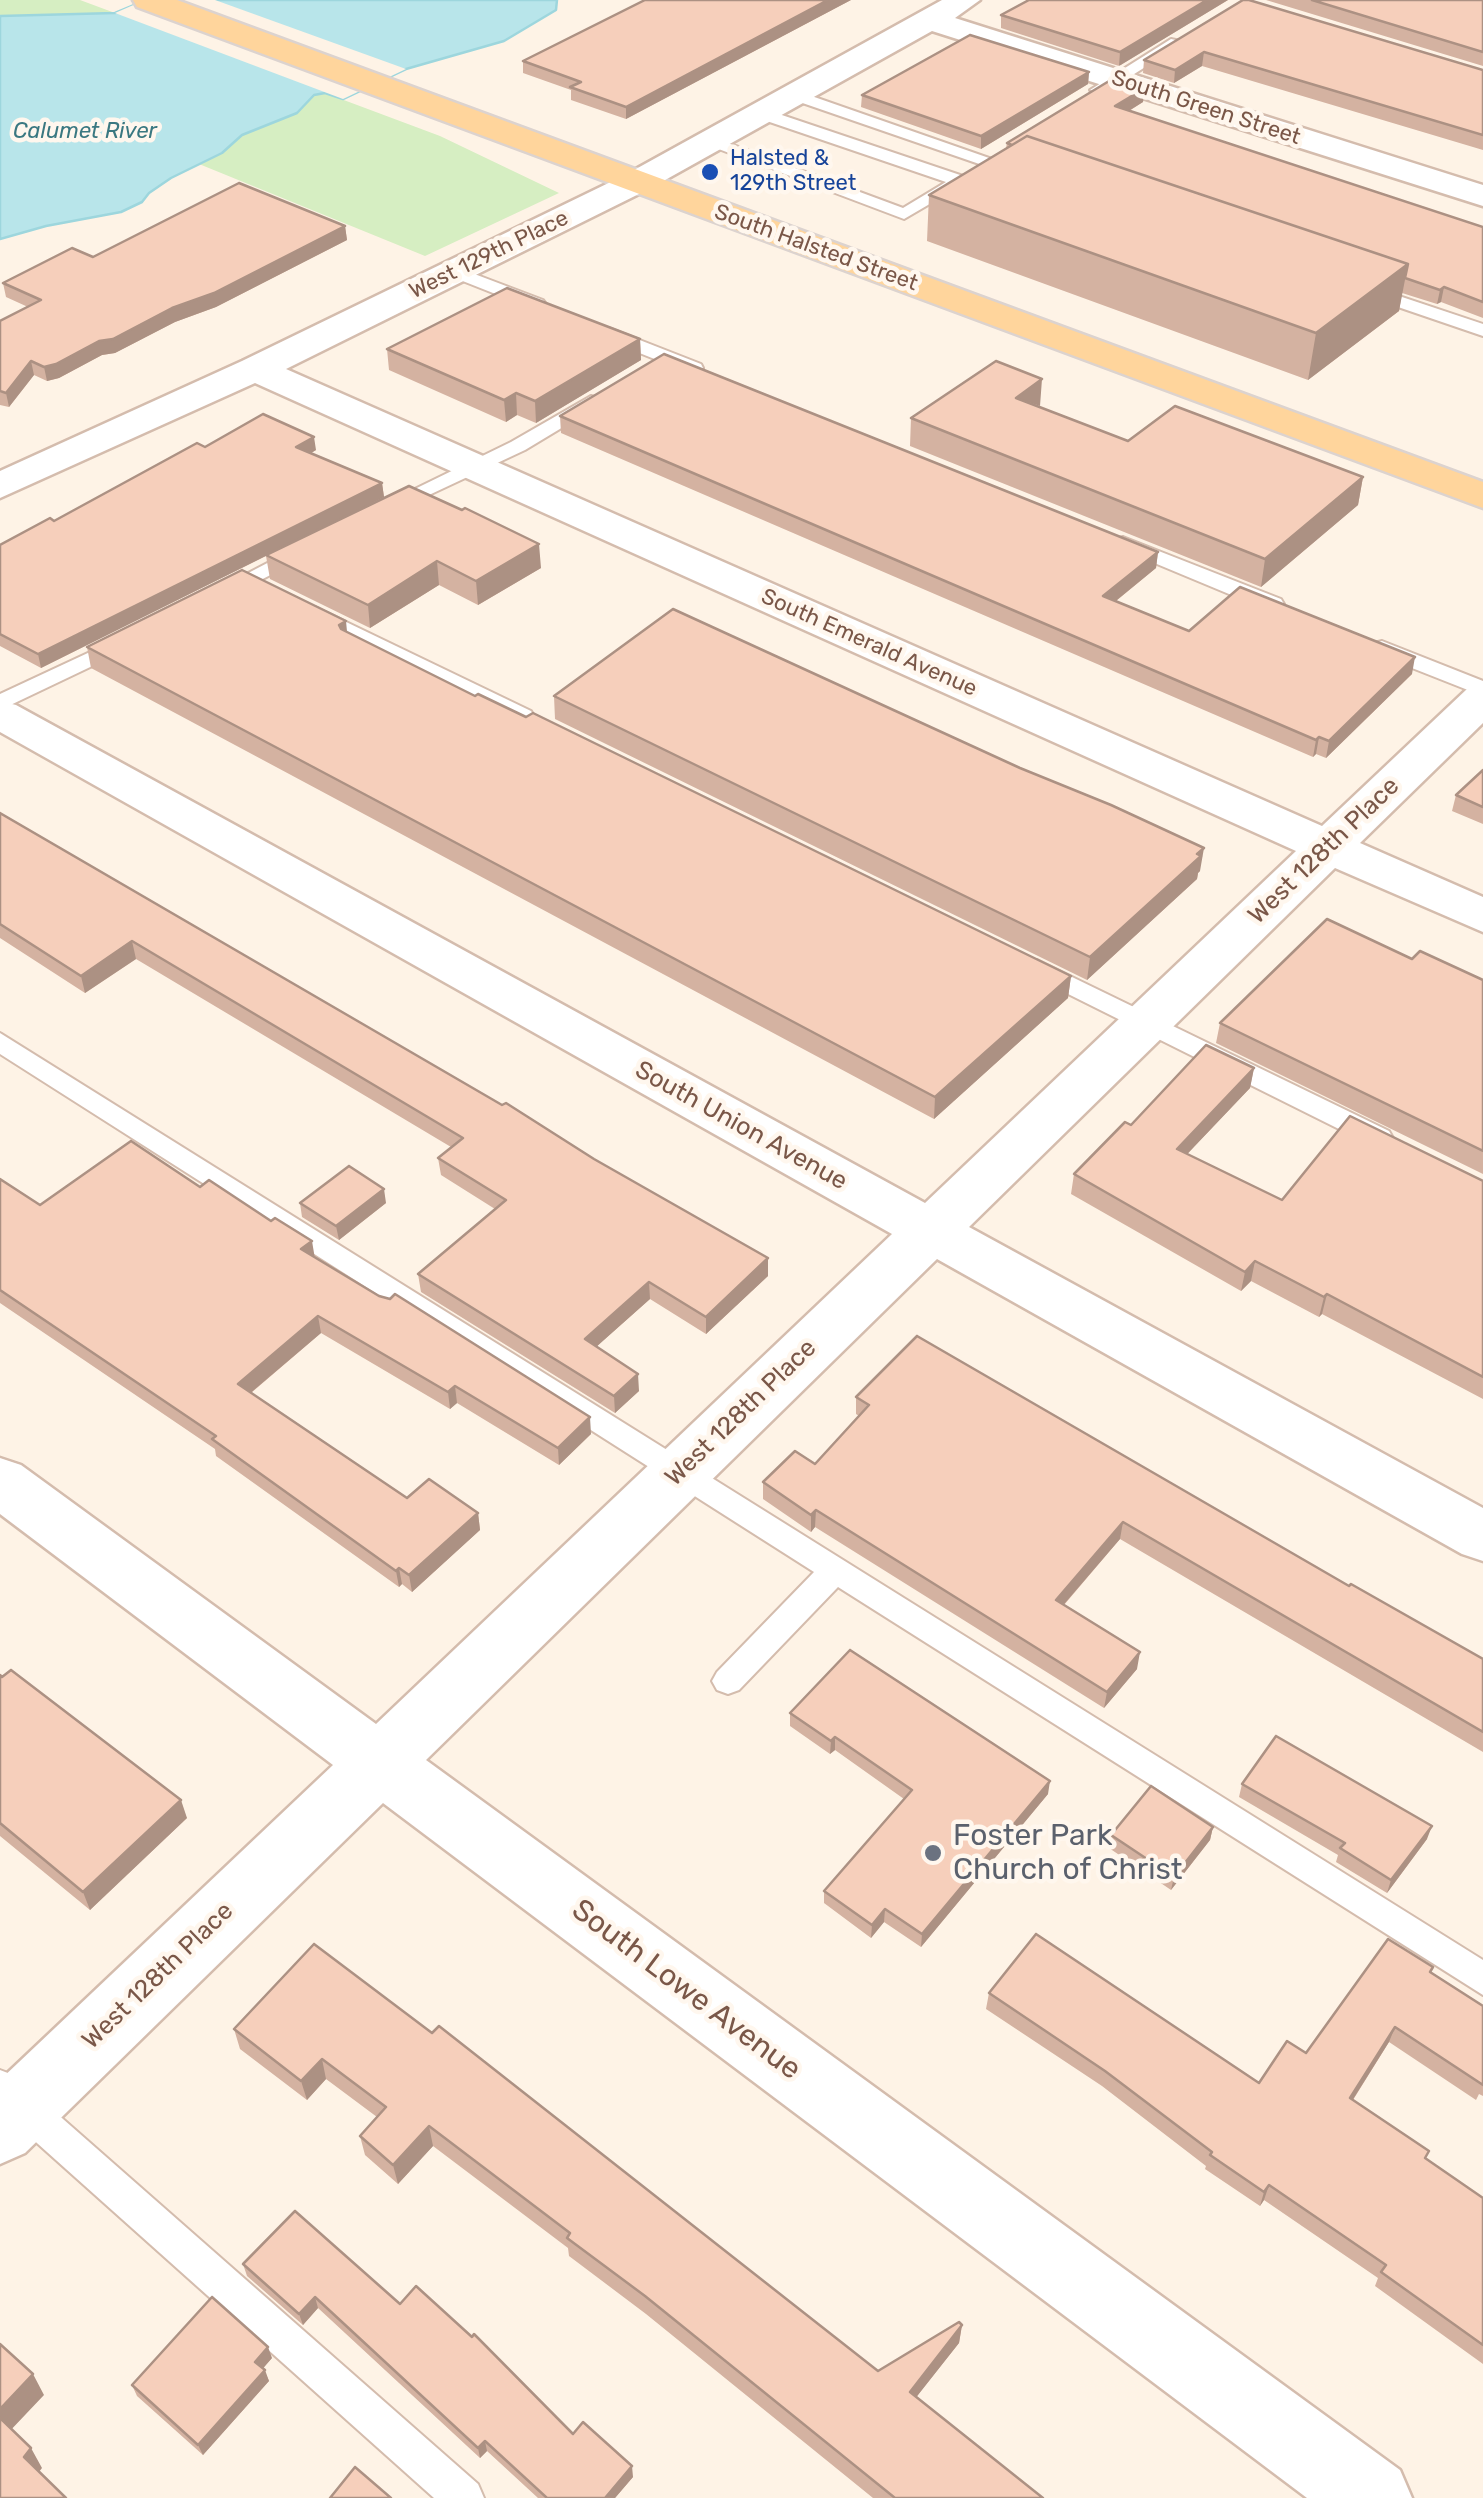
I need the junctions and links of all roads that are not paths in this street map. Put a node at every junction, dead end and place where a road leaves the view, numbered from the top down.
1 (148, 0) edge
2 (965, 0) edge
3 (929, 20) junction
4 (1191, 34) edge
5 (1116, 80) junction
6 (794, 94) junction
7 (1078, 102) edge
8 (761, 113) junction
9 (708, 142) junction
10 (1040, 178) edge
11 (637, 182) junction
12 (1483, 196) edge
13 (456, 272) junction
14 (1354, 286) edge
15 (560, 314) edge
16 (595, 328) edge
17 (1483, 330) edge
18 (255, 369) junction
19 (720, 379) edge
20 (616, 386) edge
21 (474, 467) junction
22 (0, 486) edge
23 (1483, 496) edge
24 (375, 513) edge
25 (1108, 536) edge
26 (310, 546) edge
27 (246, 580) junction
28 (194, 606) edge
29 (1292, 612) edge
30 (142, 632) edge
31 (1366, 642) edge
32 (1483, 689) edge
33 (1483, 698) edge
34 (0, 703) edge
35 (0, 714) edge
36 (546, 727) edge
37 (1328, 848) junction
38 (1483, 916) edge
39 (1023, 961) edge
40 (1147, 1022) junction
41 (0, 1042) edge
42 (1396, 1146) edge
43 (930, 1231) junction
44 (682, 1471) junction
45 (0, 1482) edge
46 (1483, 1537) edge
47 (836, 1569) junction
48 (728, 1682) dead end
49 (379, 1763) junction
50 (1483, 1980) edge
51 (8, 2108) edge
52 (464, 2498) edge
53 (1372, 2498) edge

1 - 11 main road, South Halsted Street
2 - 3 street, West 129th Place
3 - 5 street, South Green Street
3 - 6 street, West 129th Place
4 - 5 lane
5 - 7 lane
5 - 12 street, South Green Street
6 - 8 street, West 129th Place
6 - 10 lane
8 - 9 street, West 129th Place
8 - 9 lane
9 - 11 street, West 129th Place
11 - 13 street, West 129th Place
11 - 23 main road, South Halsted Street
13 - 15 lane
13 - 18 street, West 129th Place
14 - 17 lane
16 - 19 lane
18 - 21 street, South Emerald Avenue
18 - 22 street, West 129th Place
20 - 21 lane
21 - 24 lane
21 - 37 street, South Emerald Avenue
25 - 29 lane
26 - 27 lane
27 - 28 lane
27 - 36 lane
30 - 34 lane
31 - 32 lane
33 - 37 street, West 128th Place
35 - 43 street, South Union Avenue
37 - 38 street, South Emerald Avenue
37 - 40 street, West 128th Place
39 - 40 lane
40 - 42 lane
40 - 43 street, West 128th Place
41 - 44 lane
43 - 44 street, West 128th Place
43 - 46 street, South Union Avenue
44 - 47 lane
44 - 49 street, West 128th Place
45 - 49 street, South Lowe Avenue
47 - 48 lane
47 - 50 lane
49 - 51 street, West 128th Place
49 - 53 street, South Lowe Avenue
51 - 52 lane

